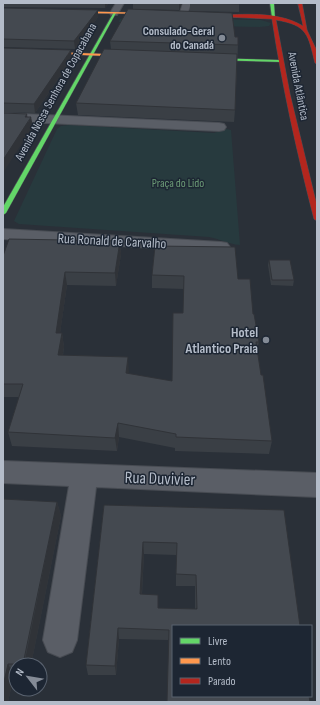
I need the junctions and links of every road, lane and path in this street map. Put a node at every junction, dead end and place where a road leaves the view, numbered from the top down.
1 (120, 3) edge
2 (187, 3) edge
3 (272, 3) edge
4 (300, 3) edge
5 (263, 8) dead end
6 (58, 12) edge
7 (114, 13) junction
8 (175, 15) junction
9 (235, 17) junction
10 (274, 18) junction
11 (94, 26) edge
12 (111, 26) junction
13 (263, 30) dead end
14 (276, 32) junction
15 (306, 32) junction
16 (3, 51) edge
17 (90, 55) junction
18 (140, 56) edge
19 (304, 58) dead end
20 (201, 59) edge
21 (316, 59) edge
22 (284, 61) junction
23 (3, 117) edge
24 (55, 119) junction
25 (219, 128) dead end
26 (3, 213) edge
27 (317, 219) edge
28 (3, 234) edge
29 (221, 247) edge
30 (3, 472) edge
31 (84, 476) junction
32 (317, 485) edge
33 (60, 640) dead end

1 - 7 street, Avenida Nossa Senhora de Copacabana
2 - 8 street
3 - 10 main road, Avenida Atlântica
4 - 15 main road, Avenida Atlântica
5 - 9 main road
6 - 7 main road
7 - 8 main road
7 - 12 main road, Avenida Nossa Senhora de Copacabana
8 - 9 main road
9 - 10 main road
10 - 14 main road, Avenida Atlântica
10 - 15 main road
11 - 12 main road
12 - 17 main road, Avenida Nossa Senhora de Copacabana
13 - 14 main road
14 - 22 main road, Avenida Atlântica
15 - 21 main road, Avenida Atlântica
16 - 17 main road
17 - 18 main road
17 - 24 main road, Avenida Nossa Senhora de Copacabana
19 - 21 main road
20 - 22 main road
22 - 27 main road, Avenida Atlântica
23 - 24 street
24 - 25 street
24 - 26 main road, Avenida Nossa Senhora de Copacabana
28 - 29 street, Rua Ronald de Carvalho
30 - 31 street, Rua Duvivier
31 - 32 street, Rua Duvivier
31 - 33 street

